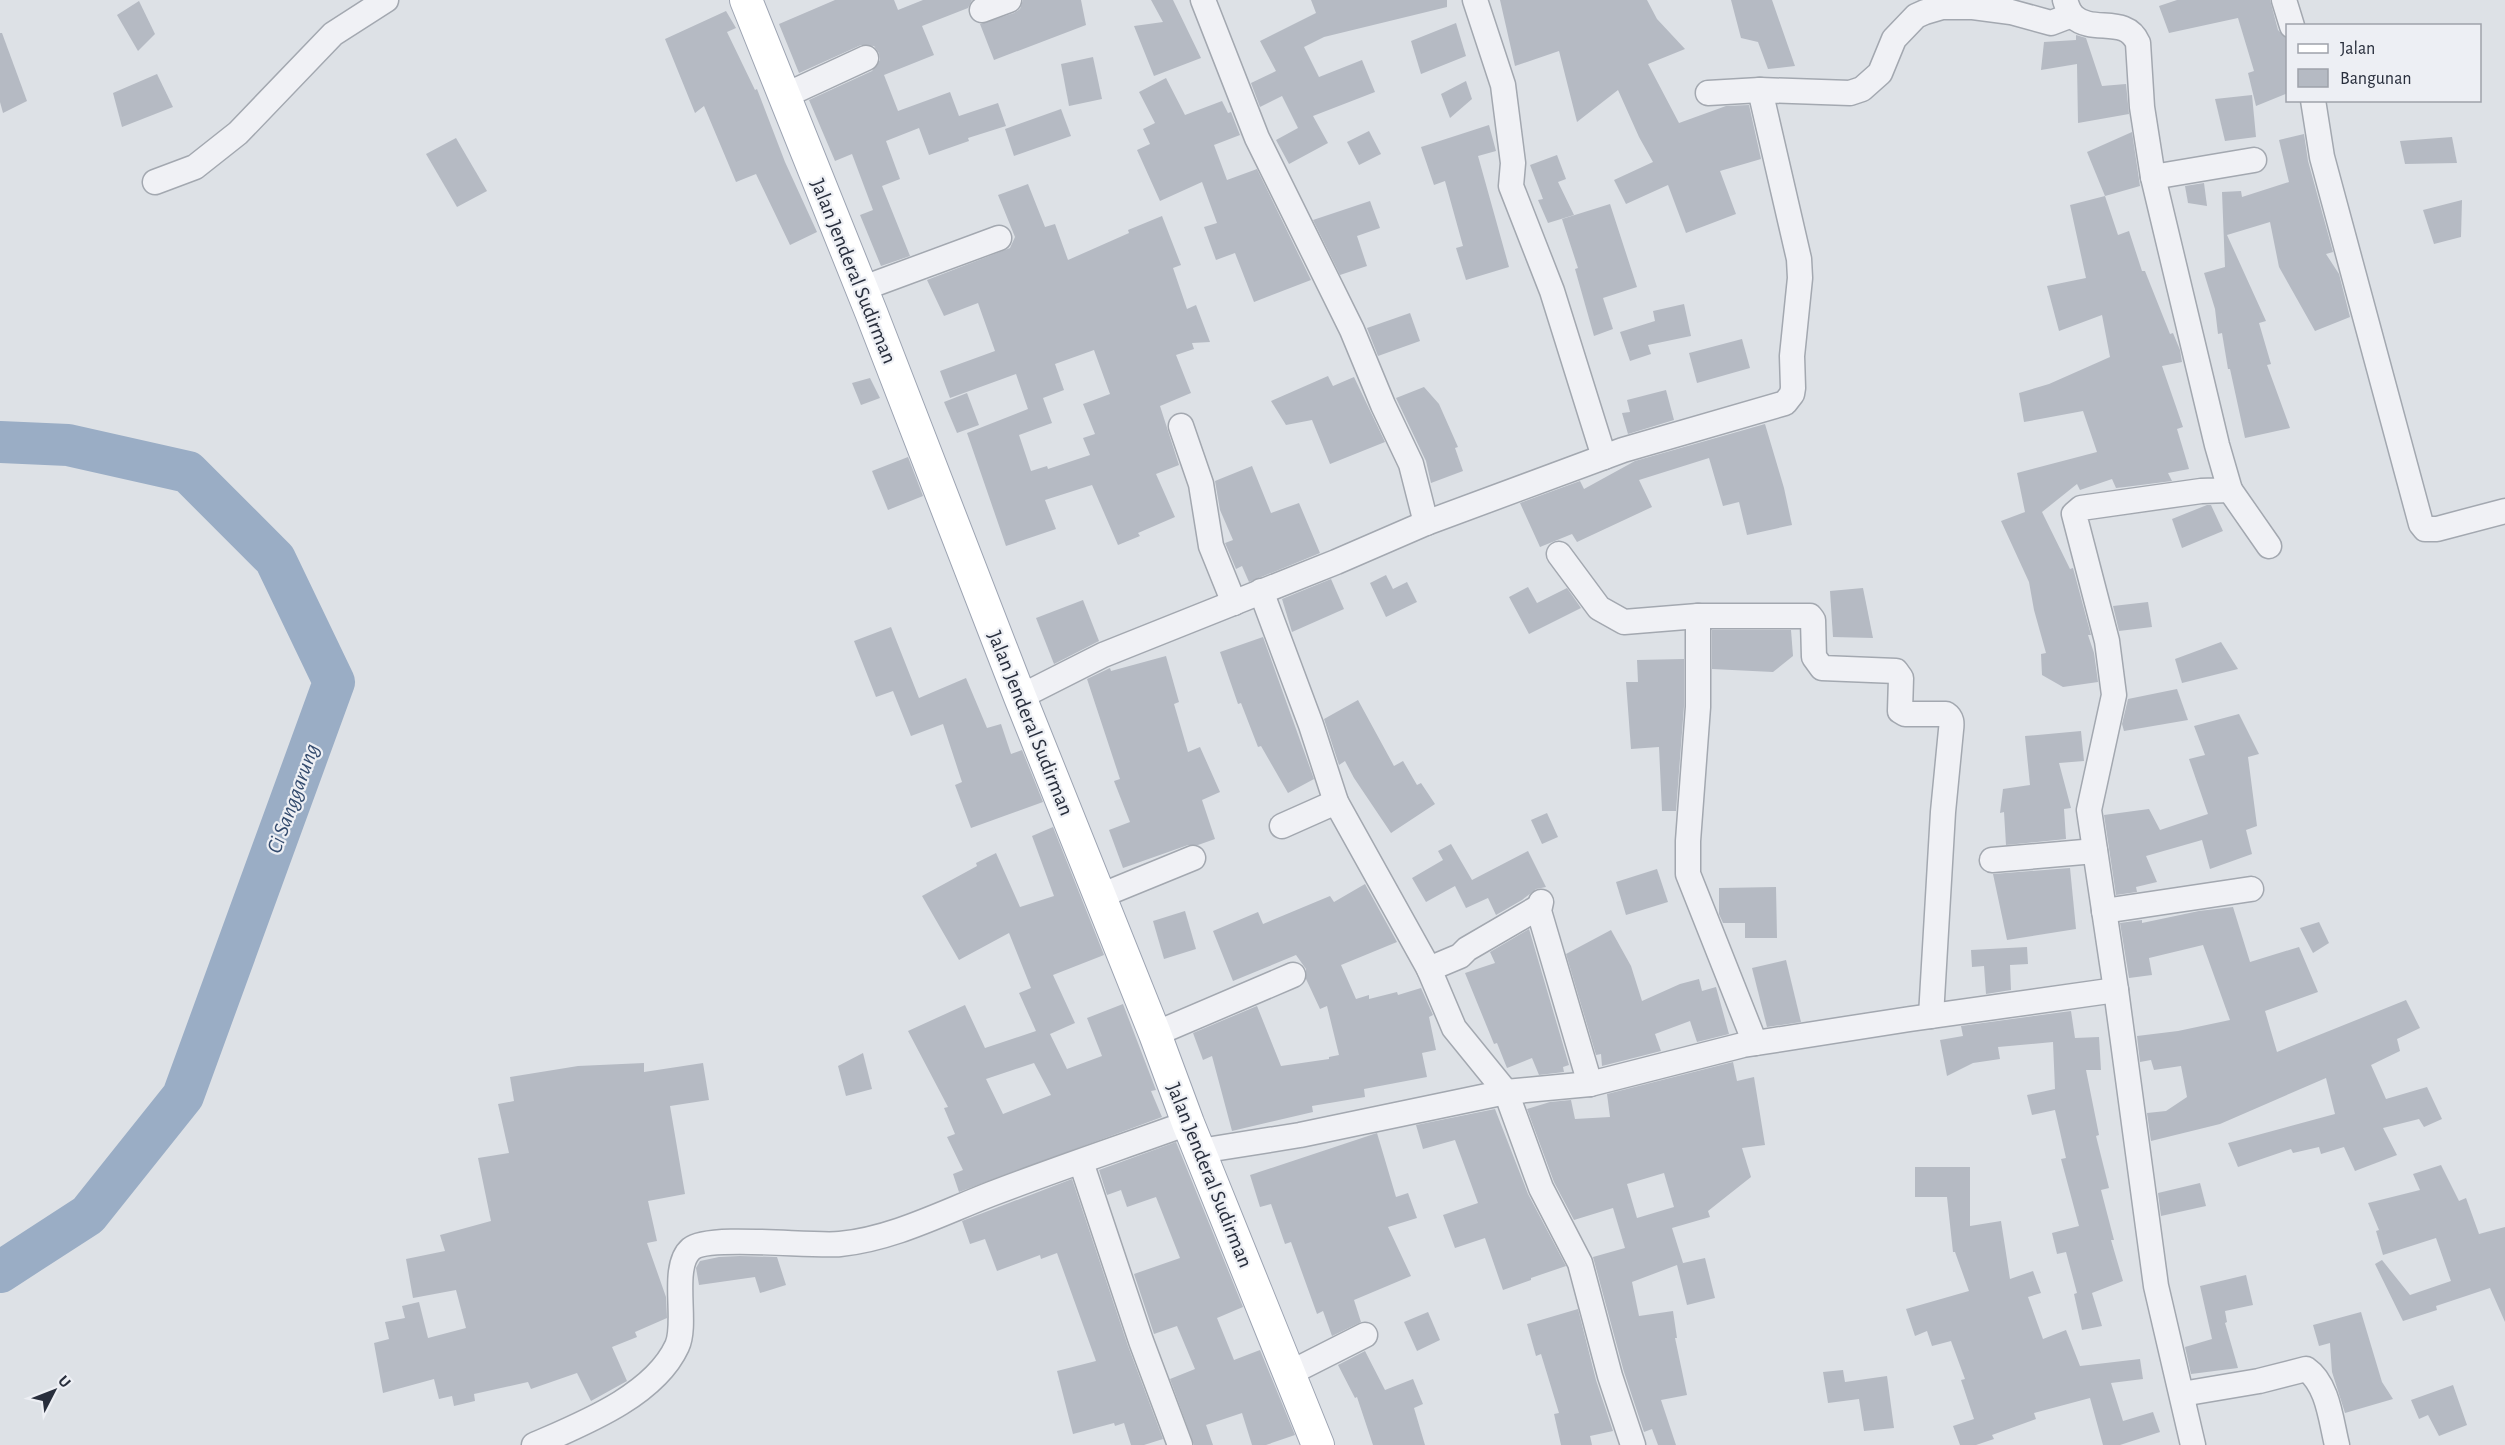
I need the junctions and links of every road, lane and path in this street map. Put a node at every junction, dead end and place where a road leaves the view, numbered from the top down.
1 (386, 0) edge
2 (746, 0) edge
3 (1009, 0) edge
4 (1203, 0) edge
5 (1475, 0) edge
6 (2284, 0) edge
7 (2068, 8) edge
8 (982, 10) dead end
9 (2291, 24) edge
10 (866, 58) dead end
11 (1760, 90) junction
12 (1708, 93) dead end
13 (784, 96) junction
14 (2313, 102) edge
15 (2254, 160) dead end
16 (2153, 177) junction
17 (155, 182) dead end
18 (999, 238) dead end
19 (861, 289) junction
20 (1181, 426) dead end
21 (1604, 457) junction
22 (2230, 490) junction
23 (2505, 511) edge
24 (1426, 523) junction
25 (2269, 546) dead end
26 (1560, 554) dead end
27 (1262, 591) junction
28 (1234, 603) junction
29 (1698, 616) junction
30 (1020, 697) junction
31 (1336, 802) junction
32 (1282, 826) dead end
33 (2095, 851) junction
34 (1193, 858) dead end
35 (1992, 860) dead end
36 (2251, 889) dead end
37 (1100, 896) junction
38 (2104, 911) junction
39 (1429, 969) junction
40 (1293, 975) dead end
41 (2116, 990) junction
42 (1931, 1016) junction
43 (1155, 1034) junction
44 (1755, 1043) junction
45 (1590, 1084) junction
46 (1506, 1092) junction
47 (1194, 1137) junction
48 (1081, 1162) junction
49 (1365, 1335) dead end
50 (1290, 1373) junction
51 (2182, 1394) junction
52 (534, 1445) edge
53 (1180, 1445) edge
54 (1318, 1445) edge
55 (1633, 1445) edge
56 (2193, 1445) edge
57 (2337, 1445) edge

1 - 17 street
2 - 13 main road, Jalan Jenderal Sudirman
3 - 8 street
4 - 24 street
5 - 21 street
6 - 9 street
7 - 11 street
7 - 16 street
10 - 13 street
11 - 12 street
11 - 21 street
13 - 19 main road, Jalan Jenderal Sudirman
14 - 23 street
15 - 16 street
16 - 22 street
18 - 19 street
19 - 30 main road, Jalan Jenderal Sudirman
20 - 28 street
21 - 24 street
22 - 25 street
22 - 33 street
24 - 27 street
26 - 29 street
27 - 28 street
27 - 31 street
28 - 30 street
29 - 42 street
29 - 44 street
30 - 37 main road, Jalan Jenderal Sudirman
31 - 32 street
31 - 39 street
33 - 35 street
33 - 38 street
34 - 37 street
36 - 38 street
37 - 43 main road, Jalan Jenderal Sudirman
38 - 41 street
39 - 45 street
39 - 46 street
40 - 43 street
41 - 42 street
41 - 51 street
42 - 44 street
43 - 47 main road, Jalan Jenderal Sudirman
44 - 45 street
45 - 46 street
46 - 47 street
46 - 55 street
47 - 48 street
47 - 50 main road, Jalan Jenderal Sudirman
48 - 52 street
48 - 53 street
49 - 50 street
50 - 54 main road, Jalan Jenderal Sudirman
51 - 56 street
51 - 57 street

